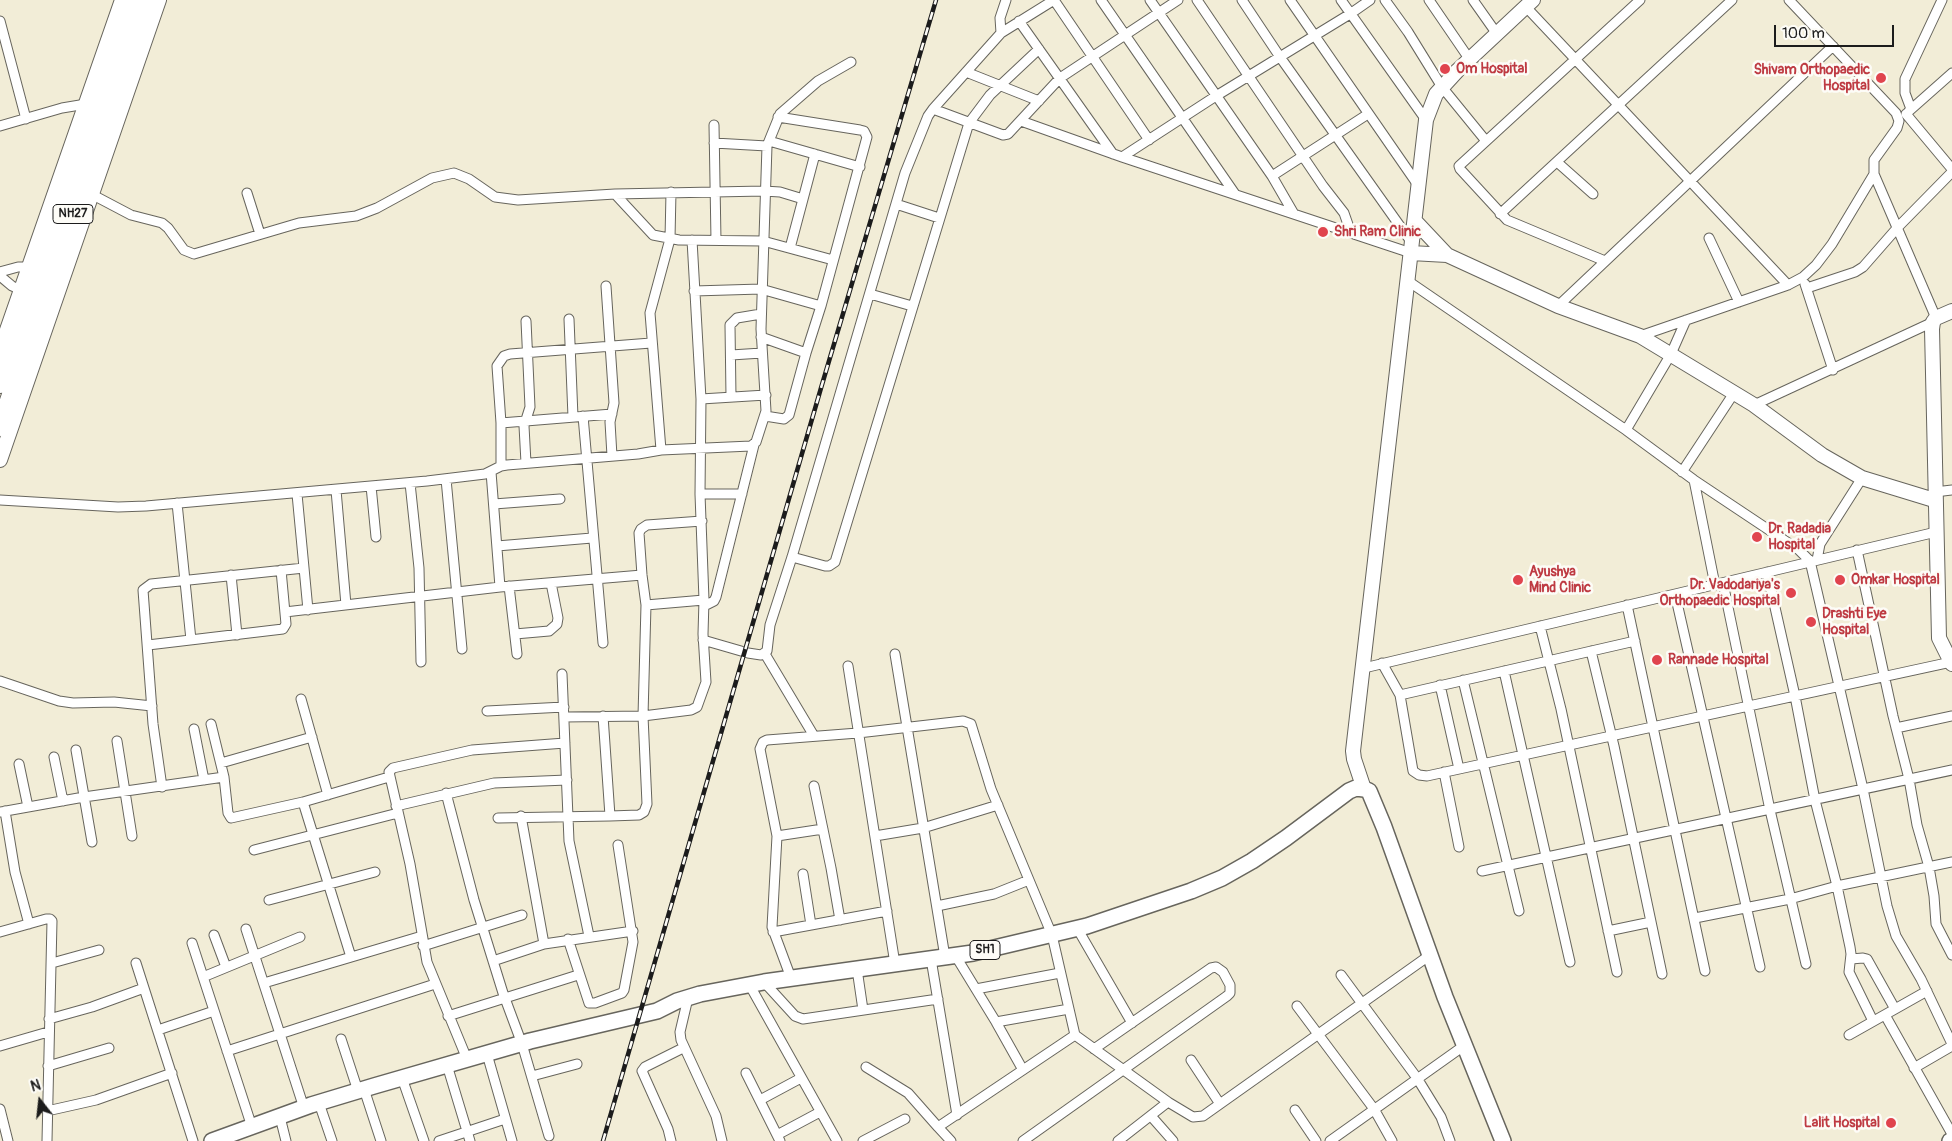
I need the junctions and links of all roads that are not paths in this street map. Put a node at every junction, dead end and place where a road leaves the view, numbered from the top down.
1 (122, 0) edge
2 (133, 0) edge
3 (146, 0) edge
4 (159, 0) edge
5 (1006, 0) edge
6 (1101, 0) edge
7 (1150, 0) edge
8 (1178, 0) edge
9 (1197, 0) edge
10 (1242, 0) edge
11 (1290, 0) edge
12 (1341, 0) edge
13 (1370, 0) edge
14 (1384, 0) edge
15 (1429, 0) edge
16 (1473, 0) edge
17 (1640, 0) edge
18 (1732, 0) edge
19 (1789, 0) edge
20 (1942, 0) edge
21 (1526, 2) edge
22 (1159, 13) junction
23 (1350, 14) junction
24 (0, 21) edge
25 (1019, 21) junction
26 (1001, 33) junction
27 (1497, 34) junction
28 (1125, 36) junction
29 (1315, 36) junction
30 (1833, 46) junction
31 (1039, 49) junction
32 (1094, 57) junction
33 (1280, 57) junction
34 (1575, 59) junction
35 (1470, 60) junction
36 (851, 62) dead end
37 (966, 72) junction
38 (1952, 73) edge
39 (1248, 76) junction
40 (1060, 78) junction
41 (1000, 85) junction
42 (1442, 87) junction
43 (1216, 96) junction
44 (1039, 101) junction
45 (86, 104) junction
46 (1619, 105) junction
47 (933, 109) junction
48 (1368, 114) junction
49 (1905, 115) junction
50 (778, 117) junction
51 (26, 119) junction
52 (1182, 119) junction
53 (1426, 120) junction
54 (1021, 121) junction
55 (969, 123) junction
56 (714, 125) dead end
57 (0, 126) edge
58 (1335, 135) junction
59 (1149, 140) junction
60 (1486, 140) junction
61 (714, 143) junction
62 (768, 144) junction
63 (815, 154) junction
64 (1304, 155) junction
65 (1117, 156) junction
66 (1557, 162) junction
67 (860, 166) junction
68 (1952, 171) edge
69 (1874, 174) junction
70 (1272, 176) junction
71 (1691, 181) junction
72 (1420, 186) junction
73 (715, 191) junction
74 (764, 191) junction
75 (670, 192) junction
76 (247, 194) dead end
77 (615, 194) junction
78 (1235, 194) junction
79 (1593, 194) dead end
80 (93, 195) junction
81 (803, 199) junction
82 (896, 204) junction
83 (1294, 214) junction
84 (1500, 214) junction
85 (939, 218) junction
86 (1415, 220) junction
87 (1898, 227) junction
88 (1350, 233) junction
89 (260, 234) junction
90 (1709, 238) dead end
91 (670, 239) junction
92 (692, 240) junction
93 (716, 240) junction
94 (763, 241) junction
95 (790, 248) junction
96 (1412, 248) junction
97 (1447, 255) junction
98 (833, 260) junction
99 (1605, 262) junction
100 (29, 267) junction
101 (0, 272) edge
102 (0, 276) edge
103 (1803, 277) junction
104 (1408, 281) junction
105 (1788, 285) junction
106 (606, 286) dead end
107 (1807, 288) junction
108 (761, 289) junction
109 (21, 290) junction
110 (694, 291) junction
111 (870, 294) junction
112 (1740, 302) junction
113 (821, 306) junction
114 (912, 306) junction
115 (1558, 306) junction
116 (1952, 311) edge
117 (761, 314) junction
118 (569, 319) dead end
119 (1686, 320) junction
120 (1934, 320) junction
121 (526, 321) dead end
122 (1640, 336) junction
123 (761, 337) junction
124 (652, 343) junction
125 (610, 347) junction
126 (0, 350) edge
127 (570, 350) junction
128 (762, 353) junction
129 (806, 353) junction
130 (527, 354) junction
131 (1671, 354) junction
132 (731, 355) junction
133 (1833, 370) junction
134 (0, 384) edge
135 (1734, 393) junction
136 (766, 395) junction
137 (731, 397) junction
138 (700, 399) junction
139 (1754, 405) junction
140 (612, 414) junction
141 (583, 416) junction
142 (765, 416) junction
143 (573, 417) junction
144 (525, 421) junction
145 (501, 423) junction
146 (0, 427) edge
147 (1626, 430) junction
148 (754, 445) junction
149 (700, 448) junction
150 (661, 450) junction
151 (612, 456) junction
152 (587, 458) junction
153 (0, 460) edge
154 (526, 463) junction
155 (501, 466) junction
156 (491, 472) junction
157 (1682, 472) junction
158 (1862, 478) junction
159 (446, 479) junction
160 (1694, 480) junction
161 (410, 482) junction
162 (371, 486) junction
163 (336, 490) junction
164 (1952, 490) edge
165 (298, 494) junction
166 (700, 494) junction
167 (742, 494) junction
168 (1934, 496) junction
169 (560, 499) dead end
170 (0, 500) edge
171 (177, 503) junction
172 (494, 504) junction
173 (702, 521) junction
174 (1936, 532) junction
175 (376, 537) dead end
176 (592, 538) junction
177 (497, 546) junction
178 (1857, 550) junction
179 (792, 557) junction
180 (1814, 561) junction
181 (304, 568) junction
182 (281, 570) junction
183 (1767, 572) junction
184 (642, 575) junction
185 (231, 576) junction
186 (597, 579) junction
187 (185, 580) junction
188 (552, 583) junction
189 (1719, 584) junction
190 (505, 586) junction
191 (458, 592) junction
192 (1675, 594) junction
193 (420, 596) junction
194 (704, 603) junction
195 (346, 604) junction
196 (646, 605) junction
197 (1627, 605) junction
198 (308, 610) junction
199 (285, 612) junction
200 (1540, 626) junction
201 (515, 634) junction
202 (237, 635) junction
203 (191, 640) junction
204 (703, 640) junction
205 (1635, 641) junction
206 (603, 643) dead end
207 (148, 645) junction
208 (462, 649) dead end
209 (766, 649) junction
210 (1591, 651) junction
211 (517, 654) dead end
212 (895, 654) dead end
213 (1548, 660) junction
214 (421, 662) dead end
215 (1382, 663) junction
216 (1951, 663) edge
217 (848, 666) dead end
218 (1364, 668) junction
219 (1504, 670) junction
220 (562, 674) dead end
221 (1884, 676) junction
222 (1463, 680) junction
223 (0, 681) edge
224 (1440, 686) junction
225 (1838, 686) junction
226 (1400, 695) junction
227 (1795, 696) junction
228 (302, 699) dead end
229 (1749, 706) junction
230 (564, 707) junction
231 (152, 708) junction
232 (487, 711) dead end
233 (603, 716) junction
234 (643, 716) junction
235 (1702, 716) junction
236 (1952, 716) edge
237 (564, 717) junction
238 (211, 724) dead end
239 (907, 727) junction
240 (1654, 727) junction
241 (1896, 728) junction
242 (194, 729) dead end
243 (858, 733) junction
244 (1611, 735) junction
245 (312, 736) junction
246 (814, 736) junction
247 (117, 741) dead end
248 (565, 743) junction
249 (1569, 744) junction
250 (76, 750) dead end
251 (1524, 754) junction
252 (54, 757) dead end
253 (221, 763) junction
254 (1483, 763) junction
255 (19, 764) dead end
256 (1459, 769) junction
257 (1952, 770) edge
258 (1444, 772) junction
259 (224, 777) junction
260 (389, 777) junction
261 (1909, 779) junction
262 (204, 780) junction
263 (567, 780) junction
264 (814, 786) dead end
265 (162, 787) junction
266 (1364, 789) junction
267 (1863, 789) junction
268 (125, 792) junction
269 (446, 793) junction
270 (328, 795) junction
271 (84, 797) junction
272 (1815, 800) junction
273 (63, 801) junction
274 (303, 802) junction
275 (998, 805) junction
276 (28, 807) junction
277 (397, 810) junction
278 (1770, 810) junction
279 (3, 812) edge
280 (521, 816) junction
281 (610, 816) junction
282 (568, 817) junction
283 (498, 818) dead end
284 (1726, 820) junction
285 (923, 828) junction
286 (823, 829) junction
287 (1676, 831) junction
288 (313, 834) junction
289 (132, 836) dead end
290 (777, 836) junction
291 (874, 836) junction
292 (1632, 839) junction
293 (92, 842) dead end
294 (618, 846) dead end
295 (1459, 847) dead end
296 (1590, 849) junction
297 (254, 850) dead end
298 (1547, 857) junction
299 (1952, 862) edge
300 (1508, 866) junction
301 (1929, 867) junction
302 (1482, 871) dead end
303 (375, 872) dead end
304 (803, 874) dead end
305 (1882, 876) junction
306 (1029, 880) junction
307 (329, 885) junction
308 (1837, 886) junction
309 (1790, 899) junction
310 (269, 900) dead end
311 (937, 906) junction
312 (1746, 907) junction
313 (1519, 911) dead end
314 (887, 912) junction
315 (522, 915) dead end
316 (1695, 918) junction
317 (840, 920) junction
318 (1651, 922) junction
319 (29, 924) junction
320 (811, 925) junction
321 (483, 928) junction
322 (1077, 928) junction
323 (246, 929) dead end
324 (633, 931) junction
325 (1608, 931) junction
326 (0, 932) edge
327 (773, 932) junction
328 (1952, 932) edge
329 (214, 935) dead end
330 (1052, 935) junction
331 (422, 936) junction
332 (589, 936) junction
333 (300, 937) dead end
334 (1943, 937) junction
335 (568, 939) junction
336 (192, 943) dead end
337 (544, 944) junction
338 (423, 946) junction
339 (99, 950) dead end
340 (255, 955) junction
341 (1430, 955) junction
342 (1952, 955) edge
343 (351, 957) junction
344 (944, 957) junction
345 (1851, 959) junction
346 (493, 961) junction
347 (1570, 962) dead end
348 (52, 963) junction
349 (136, 963) dead end
350 (895, 964) junction
351 (1806, 964) dead end
352 (226, 967) junction
353 (1760, 967) dead end
354 (857, 969) junction
355 (1705, 971) dead end
356 (1060, 972) junction
357 (1617, 972) dead end
358 (1662, 974) dead end
359 (578, 975) junction
360 (1341, 975) dead end
361 (203, 977) junction
362 (792, 978) junction
363 (764, 982) junction
364 (264, 983) junction
365 (435, 984) junction
366 (749, 984) junction
367 (144, 988) junction
368 (976, 988) junction
369 (1927, 991) junction
370 (505, 998) junction
371 (688, 998) junction
372 (938, 999) junction
373 (1362, 1002) junction
374 (1297, 1006) dead end
375 (1069, 1009) junction
376 (1895, 1009) junction
377 (214, 1010) junction
378 (863, 1010) junction
379 (1885, 1015) junction
380 (448, 1016) junction
381 (49, 1018) junction
382 (1873, 1021) junction
383 (996, 1022) junction
384 (1132, 1023) junction
385 (158, 1030) junction
386 (48, 1032) junction
387 (280, 1033) junction
388 (1075, 1035) junction
389 (1318, 1035) junction
390 (1849, 1035) dead end
391 (341, 1039) dead end
392 (522, 1044) junction
393 (1465, 1045) junction
394 (1952, 1045) edge
395 (0, 1046) edge
396 (108, 1048) dead end
397 (683, 1048) junction
398 (1094, 1049) junction
399 (227, 1050) junction
400 (487, 1054) junction
401 (467, 1060) junction
402 (1191, 1060) dead end
403 (576, 1064) dead end
404 (447, 1065) junction
405 (48, 1066) junction
406 (866, 1067) dead end
407 (1914, 1068) junction
408 (1023, 1070) junction
409 (1124, 1070) junction
410 (172, 1073) junction
411 (746, 1073) dead end
412 (532, 1076) junction
413 (402, 1078) junction
414 (801, 1078) junction
415 (1417, 1078) junction
416 (361, 1090) junction
417 (760, 1100) junction
418 (1168, 1102) junction
419 (1220, 1104) junction
420 (311, 1105) junction
421 (0, 1109) edge
422 (1374, 1109) junction
423 (1295, 1110) dead end
424 (47, 1111) junction
425 (820, 1112) junction
426 (956, 1115) junction
427 (280, 1116) junction
428 (1150, 1116) junction
429 (505, 1119) junction
430 (905, 1119) dead end
431 (252, 1127) junction
432 (938, 1127) junction
433 (467, 1132) junction
434 (1952, 1134) edge
435 (550, 1136) dead end
436 (233, 1137) edge
437 (779, 1138) edge
438 (8, 1141) edge
439 (46, 1141) edge
440 (193, 1141) edge
441 (212, 1141) edge
442 (286, 1141) edge
443 (332, 1141) edge
444 (382, 1141) edge
445 (424, 1141) edge
446 (439, 1141) edge
447 (470, 1141) edge
448 (512, 1141) edge
449 (671, 1141) edge
450 (720, 1141) edge
451 (837, 1141) edge
452 (863, 1141) edge
453 (951, 1141) edge
454 (1023, 1141) edge
455 (1118, 1141) edge
456 (1173, 1141) edge
457 (1316, 1141) edge
458 (1330, 1141) edge
459 (1392, 1141) edge
460 (1450, 1141) edge
461 (1503, 1141) edge

1 - 45 street
2 - 134 highway, NH27
3 - 146 highway, NH27
4 - 80 street
5 - 26 street
6 - 28 street
7 - 22 street
8 - 22 street
9 - 39 street
10 - 33 street
11 - 29 street
12 - 23 street
13 - 23 street
14 - 42 street
15 - 35 street
16 - 27 street
17 - 34 street
18 - 46 street
19 - 30 street
20 - 49 street
21 - 27 street
21 - 34 street
22 - 28 street
22 - 43 street
23 - 29 street
23 - 53 street
24 - 51 street
25 - 26 street
25 - 31 street
25 - 32 street
26 - 37 street
27 - 35 street
28 - 32 street
28 - 52 street
29 - 33 street
29 - 48 street
30 - 49 street
30 - 71 street
31 - 40 street
31 - 41 street
32 - 40 street
32 - 59 street
33 - 39 street
33 - 58 street
34 - 46 street
34 - 60 street
35 - 42 street
36 - 50 street
37 - 41 street
37 - 47 street
38 - 49 street
39 - 43 street
39 - 64 street
40 - 44 street
40 - 65 street
41 - 44 street
41 - 55 street
42 - 53 street
42 - 60 street
43 - 52 street
43 - 70 street
44 - 54 street
45 - 51 street
45 - 100 street
46 - 66 street
46 - 71 street
47 - 55 street
47 - 82 street
48 - 58 street
48 - 72 street
49 - 68 street
49 - 69 street
50 - 62 street
50 - 67 street
51 - 57 street
52 - 59 street
52 - 78 street
53 - 72 street
54 - 55 street
54 - 65 street
55 - 85 street
56 - 61 street
58 - 64 street
58 - 96 street
59 - 65 street
60 - 84 street
61 - 62 street
61 - 73 street
62 - 63 street
62 - 74 street
63 - 67 street
63 - 81 street
64 - 70 street
64 - 88 street
65 - 78 street
66 - 79 street
66 - 84 street
67 - 98 street
68 - 87 street
69 - 87 street
69 - 103 street
70 - 83 street
71 - 99 street
71 - 105 street
72 - 86 street
73 - 74 street
73 - 75 street
73 - 93 street
74 - 81 street
74 - 94 street
75 - 77 street
75 - 91 street
76 - 89 street
77 - 89 street
77 - 91 street
78 - 83 street
80 - 89 street
80 - 153 street
81 - 95 street
82 - 85 street
82 - 111 street
83 - 88 street
84 - 99 street
85 - 114 street
86 - 96 street
86 - 97 street
87 - 107 street
87 - 120 street
88 - 96 street
90 - 112 street
91 - 92 street
91 - 124 street
92 - 93 street
92 - 110 street
93 - 94 street
94 - 95 street
94 - 108 street
95 - 98 street
96 - 97 street
96 - 104 street
97 - 115 street
98 - 113 street
99 - 115 street
100 - 101 street
100 - 109 street
102 - 109 street
103 - 105 street
103 - 107 street
104 - 147 street
104 - 218 street
105 - 112 street
106 - 125 street
107 - 133 street
108 - 110 street
108 - 113 street
108 - 117 street
109 - 126 street
110 - 138 street
111 - 114 street
111 - 179 street
112 - 119 street
113 - 129 street
114 - 179 street
115 - 122 street
116 - 120 street
117 - 123 street
117 - 132 street
118 - 127 street
119 - 122 street
119 - 131 street
120 - 133 street
120 - 168 street
121 - 130 street
122 - 131 street
123 - 128 street
123 - 129 street
124 - 125 street
124 - 150 street
125 - 127 street
125 - 140 street
127 - 130 street
127 - 143 street
128 - 132 street
128 - 136 street
129 - 142 street
130 - 144 street
130 - 145 street
131 - 135 street
131 - 147 street
132 - 137 street
133 - 139 street
135 - 139 street
135 - 157 street
136 - 137 street
136 - 142 street
137 - 138 street
138 - 149 street
139 - 158 street
140 - 141 street
140 - 151 street
141 - 143 street
141 - 152 street
142 - 148 street
143 - 144 street
144 - 145 street
144 - 154 street
145 - 155 street
147 - 157 street
148 - 149 street
148 - 167 street
149 - 150 street
149 - 166 street
150 - 151 street
151 - 152 street
152 - 154 street
152 - 176 street
154 - 155 street
155 - 156 street
156 - 159 street
156 - 172 street
157 - 160 street
158 - 168 street
158 - 180 street
159 - 161 street
159 - 191 street
160 - 180 street
160 - 189 street
161 - 162 street
161 - 193 street
162 - 163 street
162 - 175 street
163 - 165 street
163 - 195 street
164 - 168 street
165 - 171 street
165 - 181 street
166 - 167 street
166 - 173 street
167 - 194 street
168 - 174 street
169 - 172 street
170 - 171 street
171 - 187 street
172 - 177 street
173 - 184 street
173 - 194 street
174 - 178 street
174 - 216 street
176 - 177 street
176 - 186 street
177 - 190 street
178 - 180 street
178 - 221 street
179 - 209 street
180 - 183 street
180 - 225 street
181 - 182 street
181 - 198 street
182 - 185 street
182 - 199 street
183 - 189 street
183 - 227 street
184 - 186 street
184 - 196 street
185 - 187 street
185 - 202 street
186 - 188 street
186 - 206 street
187 - 203 street
187 - 207 street
188 - 190 street
188 - 201 street
189 - 192 street
189 - 229 street
190 - 191 street
190 - 201 street
191 - 193 street
191 - 208 street
192 - 197 street
192 - 235 street
193 - 195 street
193 - 214 street
194 - 196 street
194 - 204 street
195 - 198 street
196 - 234 street
197 - 200 street
197 - 205 street
198 - 199 street
199 - 202 street
200 - 213 street
200 - 215 street
201 - 211 street
202 - 203 street
203 - 207 street
204 - 209 street
204 - 234 street
205 - 210 street
205 - 240 street
207 - 231 street
209 - 246 street
210 - 213 street
210 - 244 street
212 - 239 street
213 - 219 street
213 - 249 street
215 - 218 street
215 - 226 street
216 - 221 street
217 - 243 street
218 - 266 street
219 - 222 street
219 - 251 street
220 - 230 street
221 - 225 street
221 - 241 street
222 - 224 street
222 - 254 street
223 - 231 street
224 - 226 street
224 - 256 street
225 - 227 street
225 - 267 street
226 - 258 street
227 - 229 street
227 - 272 street
228 - 245 street
229 - 235 street
229 - 278 street
230 - 232 street
230 - 237 street
231 - 265 street
233 - 234 street
233 - 237 street
233 - 281 street
234 - 281 street
235 - 240 street
235 - 284 street
236 - 241 street
237 - 248 street
238 - 253 street
239 - 243 street
239 - 275 street
239 - 285 street
240 - 244 street
240 - 287 street
241 - 261 street
242 - 262 street
243 - 246 street
243 - 291 street
244 - 249 street
244 - 292 street
245 - 253 street
245 - 270 street
246 - 290 street
247 - 268 street
248 - 260 street
248 - 263 street
249 - 251 street
249 - 296 street
250 - 271 street
251 - 254 street
251 - 298 street
252 - 273 street
253 - 259 street
254 - 256 street
254 - 300 street
255 - 276 street
256 - 258 street
257 - 261 street
258 - 295 street
259 - 262 street
259 - 274 street
260 - 270 street
260 - 277 street
261 - 267 street
261 - 301 street
262 - 265 street
263 - 269 street
263 - 282 street
264 - 286 street
265 - 268 street
266 - 322 main road, SH1
266 - 341 main road
267 - 272 street
267 - 305 street
268 - 271 street
268 - 289 street
269 - 277 street
269 - 321 street
270 - 274 street
271 - 273 street
271 - 293 street
272 - 278 street
272 - 308 street
273 - 276 street
274 - 288 street
275 - 285 street
275 - 306 street
276 - 279 street
277 - 288 street
277 - 331 street
278 - 284 street
278 - 309 street
279 - 319 street
280 - 282 street
280 - 283 street
280 - 337 street
281 - 282 street
282 - 332 street
284 - 287 street
284 - 312 street
285 - 291 street
285 - 311 street
286 - 290 street
286 - 317 street
287 - 292 street
287 - 316 street
288 - 297 street
288 - 307 street
290 - 327 street
291 - 314 street
292 - 296 street
292 - 318 street
294 - 324 street
296 - 298 street
296 - 325 street
298 - 300 street
298 - 347 street
299 - 301 street
300 - 302 street
300 - 313 street
301 - 305 street
301 - 334 street
303 - 307 street
304 - 320 street
305 - 308 street
305 - 369 street
306 - 311 street
306 - 330 street
307 - 310 street
307 - 343 street
308 - 309 street
308 - 345 street
309 - 312 street
309 - 351 street
311 - 344 street
312 - 316 street
312 - 353 street
314 - 317 street
314 - 350 street
315 - 321 street
316 - 355 street
317 - 320 street
318 - 325 street
318 - 358 street
319 - 326 street
319 - 348 street
320 - 327 street
321 - 338 street
321 - 346 street
322 - 330 main road, SH1
322 - 384 street
323 - 340 street
324 - 332 street
324 - 359 street
325 - 357 street
327 - 362 street
328 - 334 street
329 - 352 street
330 - 344 main road, SH1
330 - 356 street
331 - 338 street
331 - 343 street
332 - 335 street
333 - 340 street
334 - 342 street
335 - 337 street
335 - 359 street
336 - 361 street
337 - 346 street
338 - 365 street
339 - 348 street
340 - 352 street
340 - 364 street
341 - 373 street
341 - 393 main road
343 - 364 street
344 - 350 main road, SH1
344 - 368 street
344 - 372 street
345 - 376 street
345 - 382 street
346 - 370 street
348 - 381 street
349 - 367 street
350 - 354 main road, SH1
352 - 361 street
354 - 362 main road, SH1
354 - 378 street
356 - 368 street
356 - 375 street
359 - 370 street
360 - 373 street
361 - 377 street
362 - 363 main road, SH1
363 - 366 main road, SH1
363 - 378 street
364 - 387 street
365 - 380 street
365 - 387 street
366 - 371 main road, SH1
366 - 414 street
367 - 381 street
367 - 385 street
368 - 383 street
369 - 376 street
369 - 394 street
370 - 380 street
370 - 392 street
371 - 392 main road, SH1
371 - 397 street
372 - 378 street
372 - 426 street
373 - 389 street
373 - 415 street
374 - 389 street
375 - 383 street
375 - 388 street
376 - 379 street
377 - 385 street
377 - 399 street
379 - 382 street
379 - 407 street
380 - 401 street
381 - 386 street
382 - 390 street
383 - 408 street
384 - 398 street
384 - 409 street
385 - 410 street
386 - 395 street
386 - 405 street
387 - 399 street
387 - 420 street
388 - 398 street
388 - 408 street
389 - 419 street
389 - 422 street
391 - 416 street
392 - 400 main road, SH1
392 - 412 street
393 - 415 street
393 - 461 main road
394 - 407 street
396 - 405 street
397 - 449 street
397 - 450 street
398 - 409 street
399 - 431 street
400 - 401 main road, SH1
400 - 429 street
401 - 404 main road, SH1
402 - 419 street
403 - 412 street
404 - 413 main road, SH1
404 - 433 street
405 - 424 street
406 - 432 street
407 - 434 street
408 - 426 street
409 - 418 street
409 - 454 street
410 - 424 street
410 - 440 street
411 - 417 street
412 - 435 street
413 - 416 main road, SH1
413 - 445 street
414 - 417 street
414 - 425 street
415 - 422 street
415 - 460 street
416 - 420 main road, SH1
416 - 444 street
417 - 437 street
418 - 419 street
418 - 428 street
420 - 427 main road, SH1
420 - 443 street
421 - 438 street
422 - 458 street
422 - 459 street
423 - 457 street
424 - 439 street
425 - 437 street
425 - 451 street
426 - 432 street
427 - 431 main road, SH1
427 - 442 street
428 - 455 street
428 - 456 street
429 - 433 street
429 - 448 street
430 - 452 street
431 - 436 main road, SH1
432 - 453 street
433 - 446 street
433 - 447 street
436 - 441 main road, SH1

